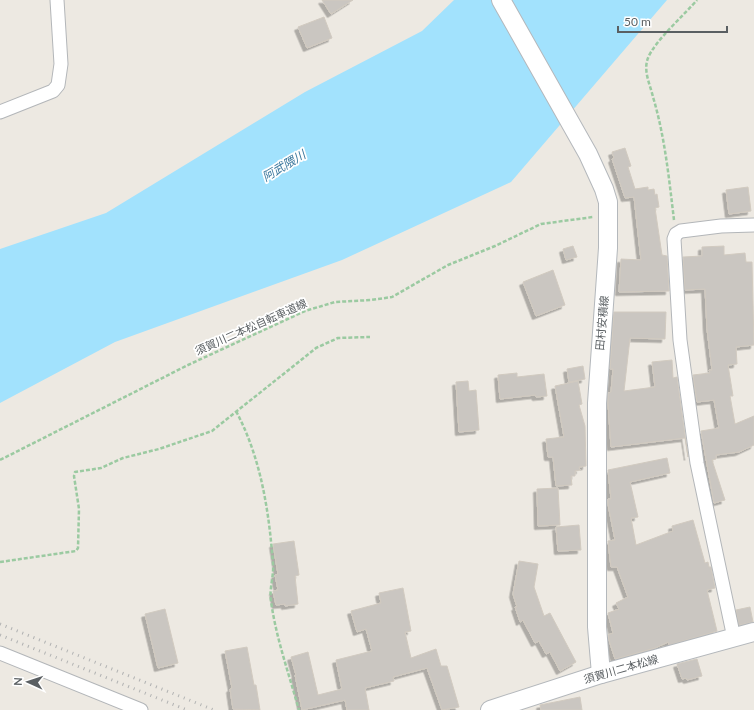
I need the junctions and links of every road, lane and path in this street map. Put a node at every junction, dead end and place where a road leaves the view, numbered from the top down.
1 (57, 0) edge
2 (501, 0) edge
3 (697, 0) edge
4 (0, 112) edge
5 (609, 214) junction
6 (754, 226) edge
7 (676, 234) junction
8 (370, 337) dead end
9 (236, 411) junction
10 (0, 460) edge
11 (0, 562) edge
12 (754, 632) edge
13 (734, 638) junction
14 (0, 652) edge
15 (601, 674) junction
16 (141, 710) edge
17 (299, 710) edge
18 (490, 710) edge

1 - 4 street
2 - 5 main road, 田村安積線
3 - 7 path
5 - 10 path, 須賀川二本松自転車道線
5 - 15 main road, 田村安積線
6 - 7 street
7 - 13 street
8 - 9 path
9 - 11 path
9 - 17 path
12 - 13 main road, 須賀川二本松線
13 - 15 main road, 須賀川二本松線
14 - 16 street
15 - 18 main road, 須賀川二本松線

